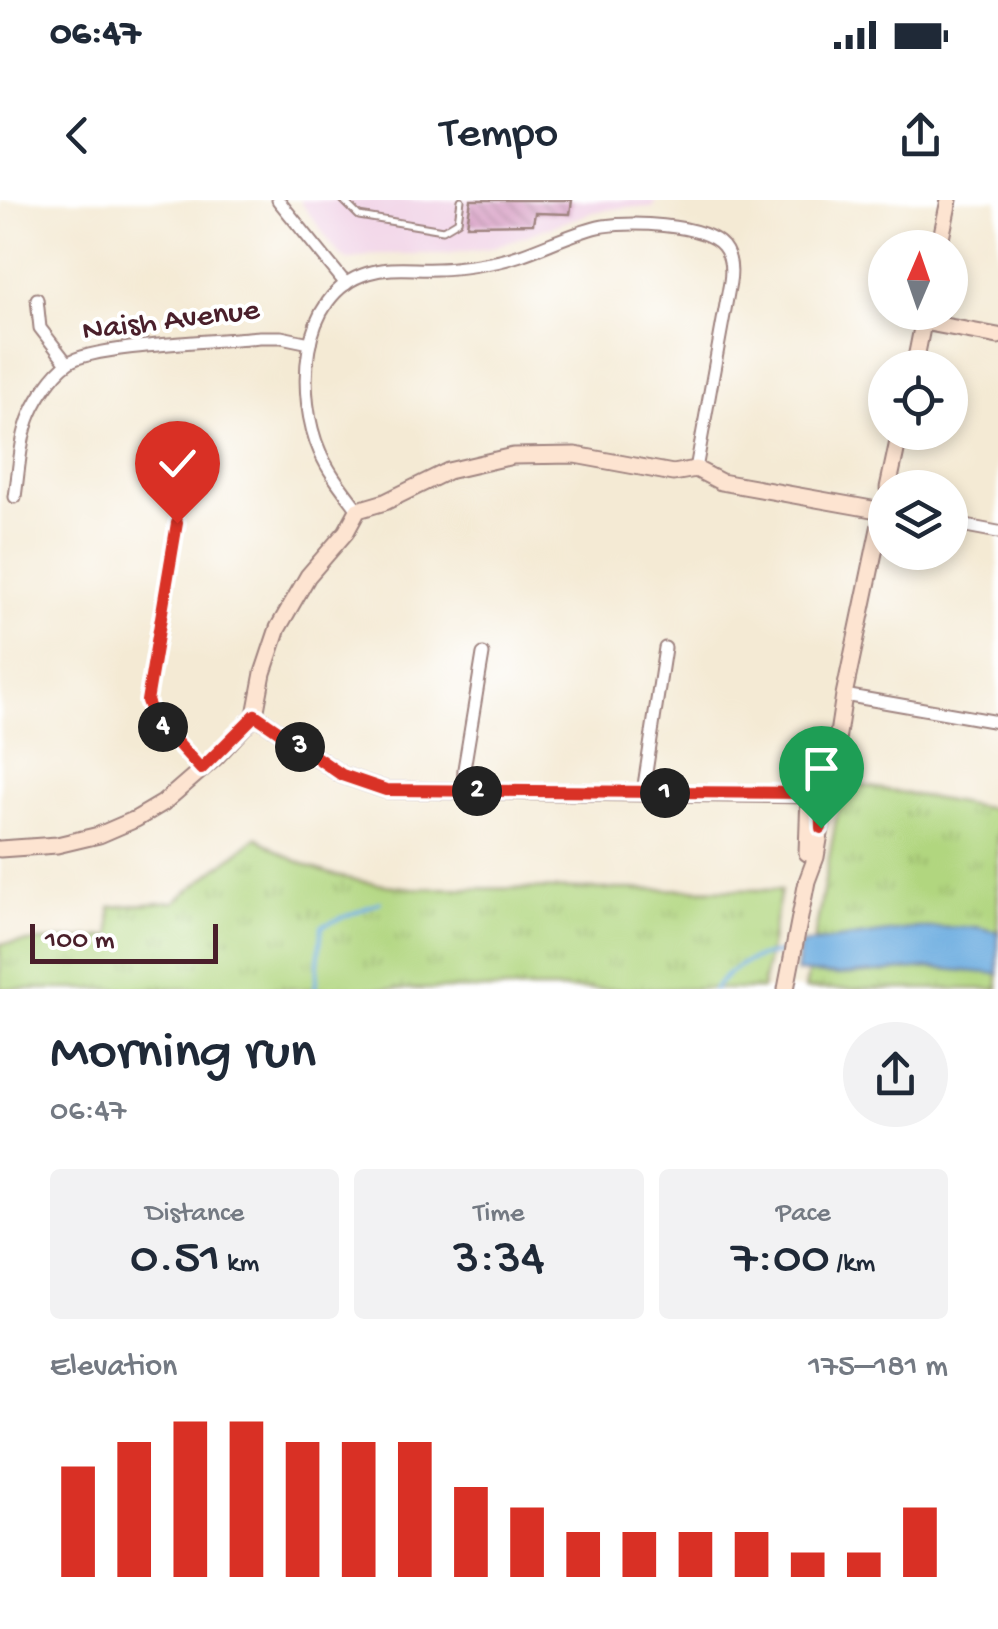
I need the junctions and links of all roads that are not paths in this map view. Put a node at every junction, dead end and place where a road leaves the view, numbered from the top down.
1 (278, 200) edge
2 (343, 200) edge
3 (461, 200) edge
4 (949, 200) edge
5 (943, 230) edge
6 (346, 284) junction
7 (36, 299) dead end
8 (968, 328) edge
9 (998, 336) edge
10 (310, 343) junction
11 (67, 363) junction
12 (696, 469) junction
13 (14, 498) dead end
14 (868, 505) edge
15 (358, 510) junction
16 (177, 523) dead end
17 (968, 526) edge
18 (998, 532) edge
19 (871, 570) edge
20 (666, 648) dead end
21 (483, 654) dead end
22 (844, 696) junction
23 (255, 715) junction
24 (998, 722) edge
25 (201, 769) junction
26 (463, 790) junction
27 (643, 792) junction
28 (815, 794) junction
29 (0, 849) edge
30 (786, 989) edge

1 - 6 street
2 - 3 lane
4 - 5 street
6 - 10 street
6 - 12 street
7 - 11 street
8 - 9 street
10 - 11 street, Naish Avenue
10 - 15 street
11 - 13 street, Naish Avenue
12 - 14 street
12 - 15 street
15 - 23 street
16 - 25 street
17 - 18 street
19 - 22 street
20 - 27 street
21 - 26 street
22 - 24 street
22 - 28 street
23 - 25 street
23 - 26 street
25 - 29 street
26 - 27 street
27 - 28 street
28 - 30 street

